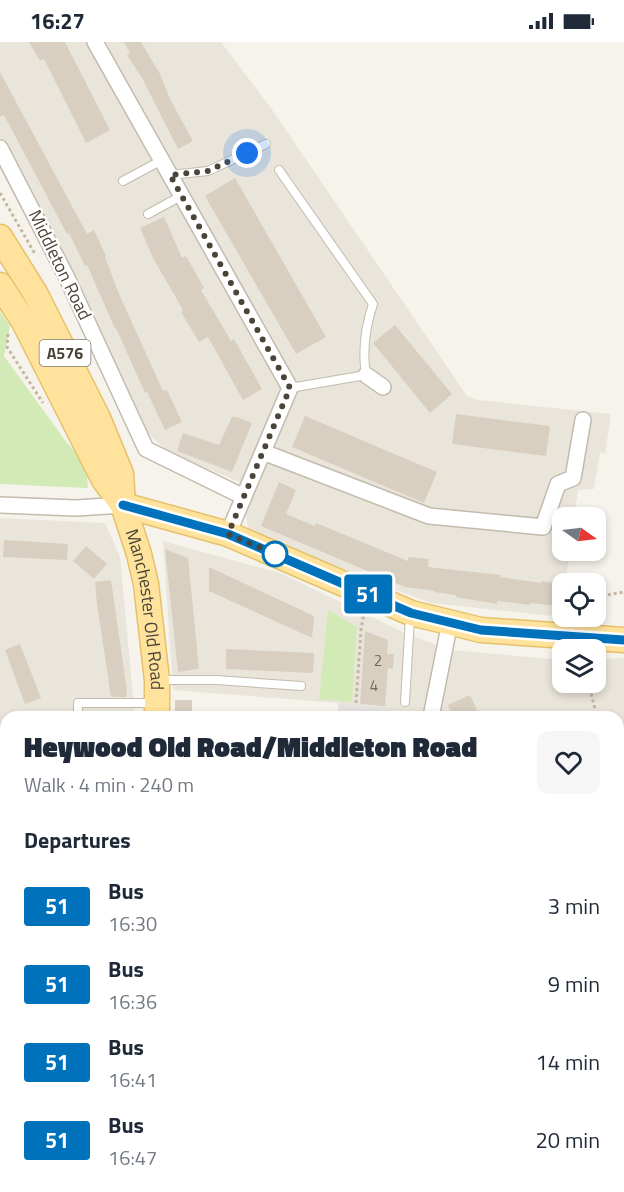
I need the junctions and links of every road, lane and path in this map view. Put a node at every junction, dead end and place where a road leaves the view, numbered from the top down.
1 (95, 42) edge
2 (266, 144) dead end
3 (0, 148) edge
4 (162, 160) junction
5 (279, 170) dead end
6 (170, 175) junction
7 (123, 181) dead end
8 (0, 193) edge
9 (181, 196) junction
10 (148, 214) dead end
11 (0, 237) edge
12 (40, 263) dead end
13 (0, 285) edge
14 (366, 375) junction
15 (383, 387) dead end
16 (290, 388) junction
17 (583, 420) dead end
18 (263, 452) junction
19 (244, 497) junction
20 (0, 505) edge
21 (123, 505) junction
22 (228, 534) junction
23 (624, 592) edge
24 (368, 594) junction
25 (606, 595) edge
26 (411, 613) junction
27 (450, 622) junction
28 (624, 640) edge
29 (156, 680) junction
30 (301, 686) dead end
31 (591, 693) edge
32 (405, 702) dead end
33 (356, 703) dead end
34 (157, 710) edge
35 (78, 711) edge
36 (432, 711) edge
37 (595, 711) edge

1 - 4 street
2 - 6 lane
3 - 19 street, Middleton Road
4 - 6 street
4 - 7 lane
5 - 14 lane
6 - 9 street
8 - 12 path
9 - 10 lane
9 - 16 street
11 - 21 main road, Manchester Old Road / A576
13 - 21 main road, Manchester Old Road / A576
14 - 15 street
14 - 16 lane
16 - 18 street
17 - 18 street
18 - 19 street
19 - 22 street
20 - 21 street
21 - 22 main road
21 - 29 main road, Manchester Old Road / A576
22 - 24 main road
23 - 25 path
24 - 26 main road
24 - 33 path
26 - 27 main road
26 - 32 lane
27 - 28 main road
27 - 36 street
29 - 30 lane
29 - 34 main road, Manchester Old Road / A576
31 - 37 path
34 - 35 lane

